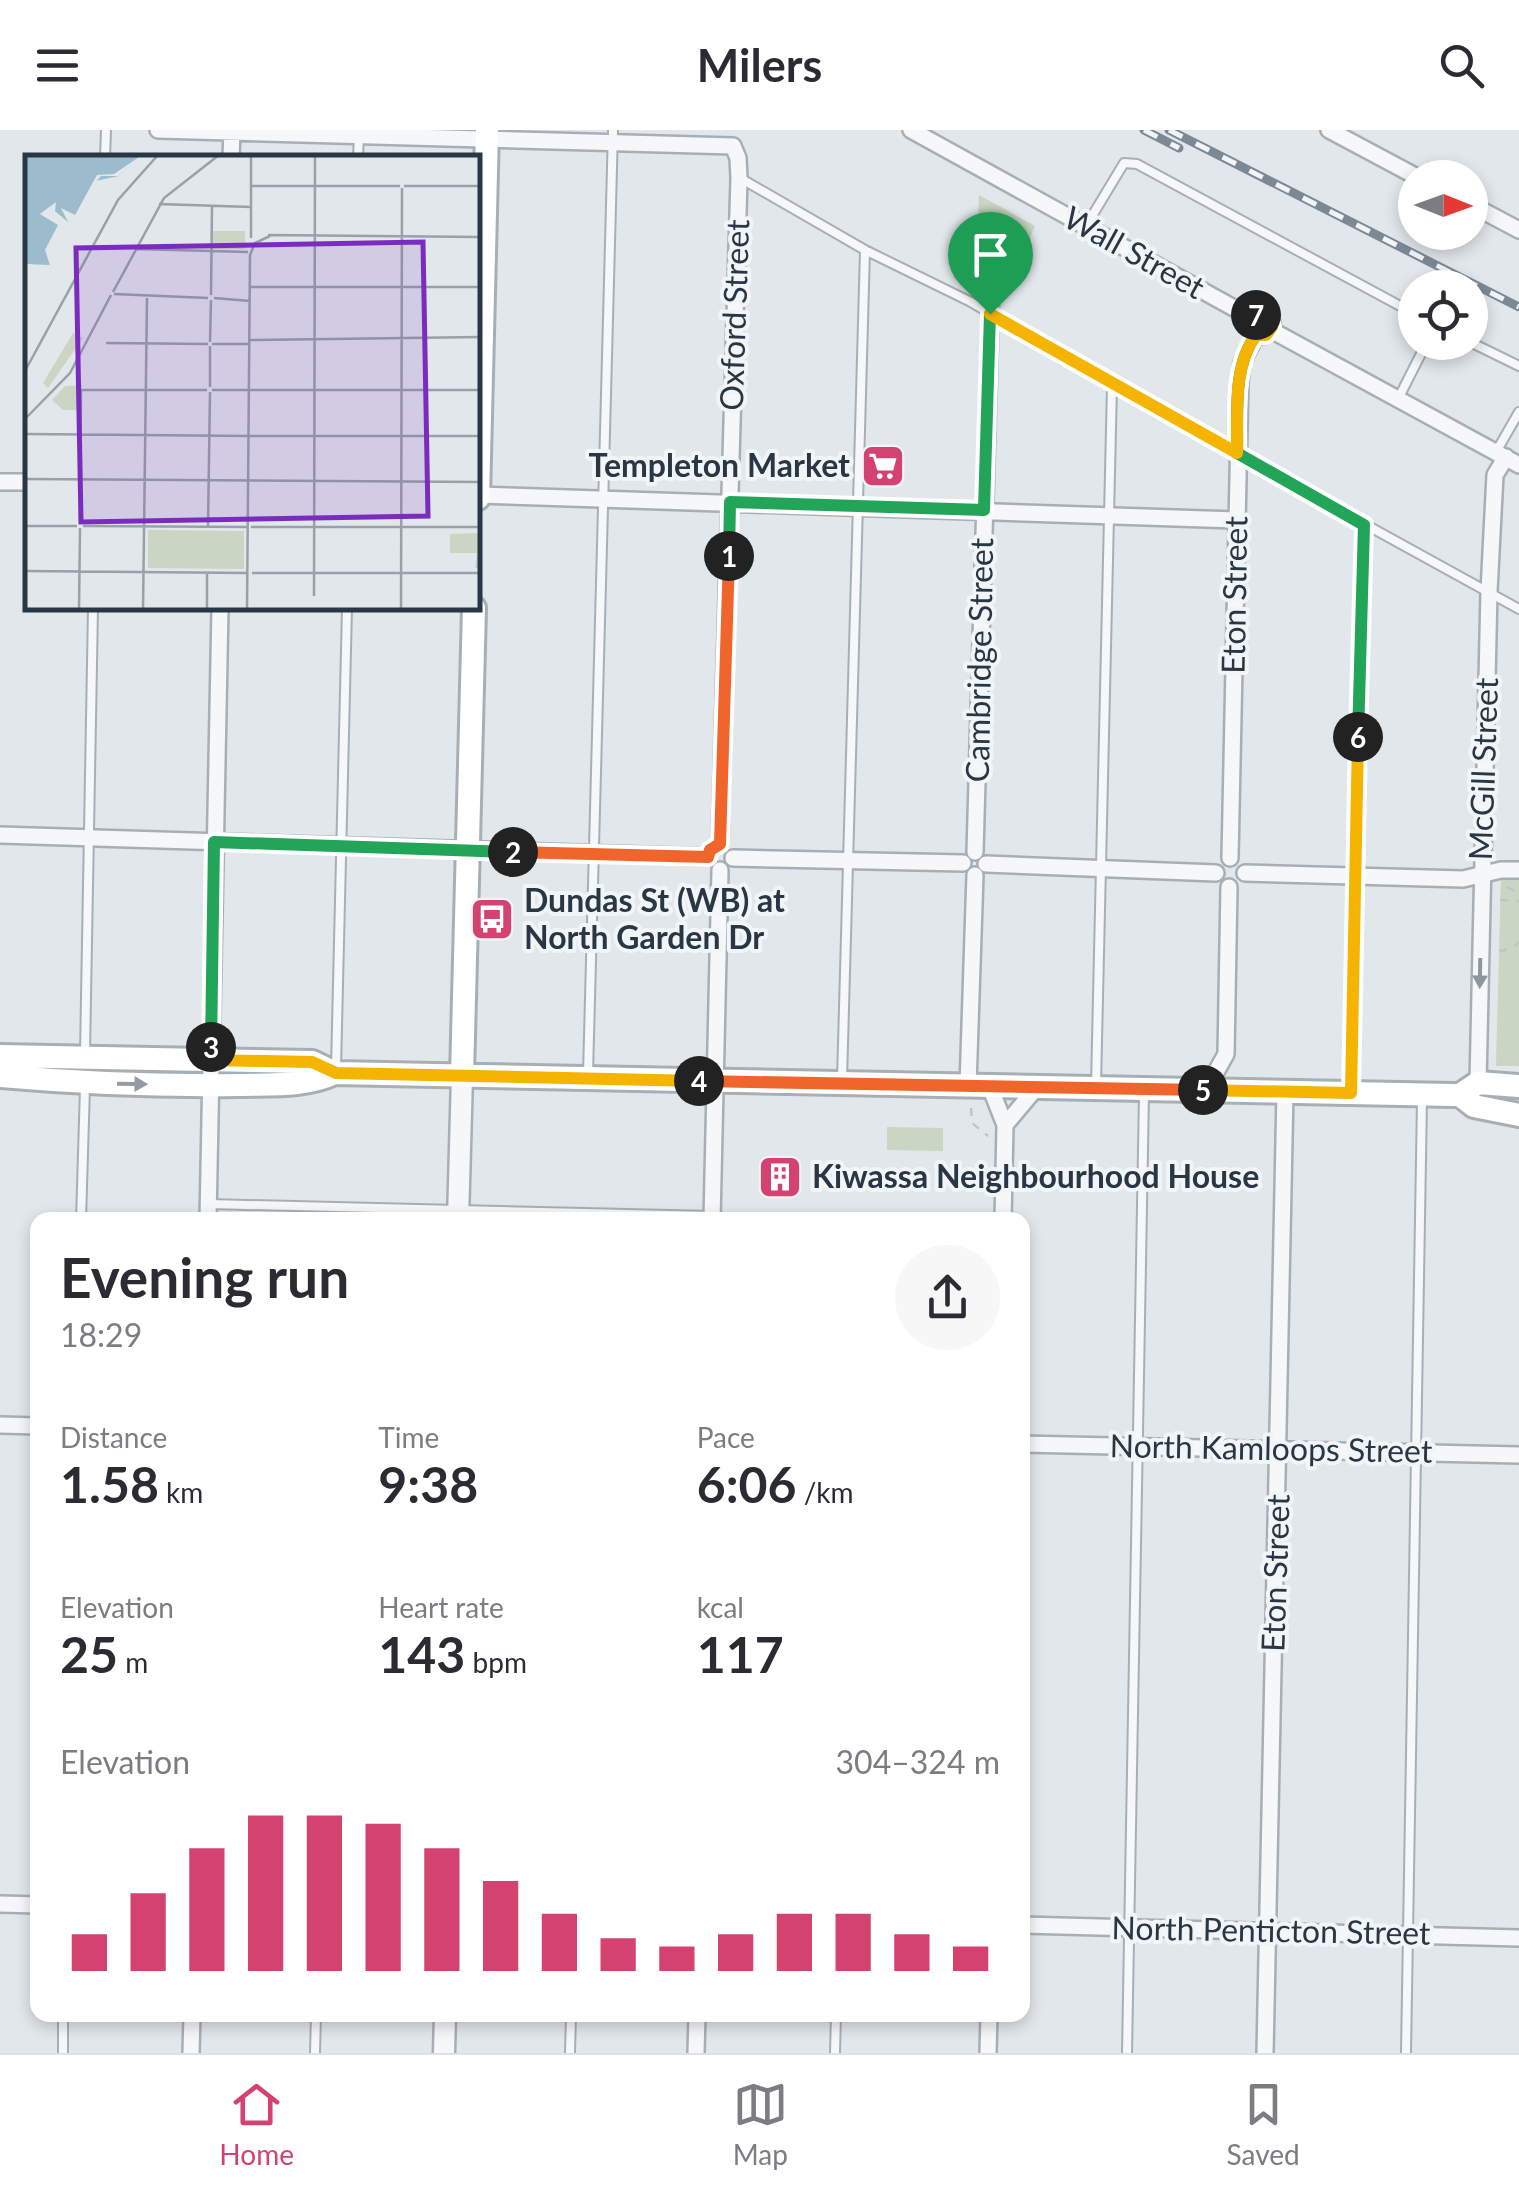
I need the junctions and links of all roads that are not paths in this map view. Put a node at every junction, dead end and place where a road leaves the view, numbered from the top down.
1 (106, 130) edge
2 (158, 130) edge
3 (911, 130) edge
4 (1329, 130) edge
5 (232, 131) edge
6 (359, 132) edge
7 (487, 136) edge
8 (613, 137) edge
9 (105, 155) edge
10 (1398, 167) edge
11 (739, 178) junction
12 (1488, 214) edge
13 (1086, 226) junction
14 (1519, 230) edge
15 (865, 250) junction
16 (971, 253) dead end
17 (991, 288) joint
18 (1398, 305) edge
19 (990, 314) junction
20 (1264, 333) junction
21 (1488, 351) edge
22 (1418, 360) edge
23 (1519, 366) edge
24 (1112, 385) junction
25 (1398, 398) junction
26 (1519, 412) edge
27 (480, 416) edge
28 (1237, 453) junction
29 (1507, 458) edge
30 (480, 496) edge
31 (604, 498) junction
32 (730, 502) junction
33 (858, 507) junction
34 (984, 510) junction
35 (1110, 514) junction
36 (1236, 520) junction
37 (1364, 525) junction
38 (1489, 592) junction
39 (1519, 609) edge
40 (93, 610) edge
41 (220, 610) edge
42 (347, 610) edge
43 (474, 610) edge
44 (0, 834) edge
45 (87, 837) junction
46 (214, 842) junction
47 (720, 844) junction
48 (341, 847) junction
49 (466, 850) junction
50 (594, 854) junction
51 (733, 858) junction
52 (1230, 858) junction
53 (848, 862) junction
54 (714, 863) junction
55 (975, 864) junction
56 (1101, 868) junction
57 (1519, 870) edge
58 (1216, 872) junction
59 (1245, 874) junction
60 (1355, 876) junction
61 (1481, 876) junction
62 (1229, 887) junction
63 (0, 1056) edge
64 (85, 1059) junction
65 (211, 1060) junction
66 (336, 1073) junction
67 (0, 1076) edge
68 (462, 1076) junction
69 (588, 1079) junction
70 (716, 1081) junction
71 (85, 1083) junction
72 (842, 1084) junction
73 (210, 1085) junction
74 (1519, 1086) edge
75 (1037, 1088) junction
76 (1096, 1088) junction
77 (1144, 1089) junction
78 (1469, 1089) junction
79 (1206, 1090) junction
80 (977, 1092) junction
81 (1285, 1092) junction
82 (1351, 1093) junction
83 (1422, 1094) junction
84 (1519, 1115) edge
85 (1005, 1125) junction
86 (332, 1206) junction
87 (81, 1212) edge
88 (208, 1212) edge
89 (332, 1212) edge
90 (416, 1212) edge
91 (458, 1212) edge
92 (712, 1212) edge
93 (1003, 1212) edge
94 (0, 1425) edge
95 (30, 1426) edge
96 (1030, 1444) edge
97 (1138, 1446) junction
98 (1280, 1449) junction
99 (1415, 1452) junction
100 (1519, 1455) edge
101 (0, 1904) edge
102 (30, 1904) edge
103 (1030, 1926) edge
104 (1130, 1928) junction
105 (1266, 1930) junction
106 (1408, 1934) junction
107 (1519, 1938) edge
108 (63, 2022) edge
109 (192, 2022) edge
110 (316, 2022) edge
111 (445, 2022) edge
112 (571, 2022) edge
113 (697, 2022) edge
114 (836, 2022) edge
115 (989, 2022) edge
116 (62, 2053) edge
117 (191, 2053) edge
118 (315, 2053) edge
119 (444, 2053) edge
120 (570, 2053) edge
121 (696, 2053) edge
122 (835, 2053) edge
123 (988, 2053) edge
124 (1127, 2053) edge
125 (1265, 2053) edge
126 (1406, 2053) edge

1 - 9 lane
2 - 5 street
3 - 13 street, Wall Street
4 - 10 street
5 - 6 street
6 - 7 street
7 - 8 street
7 - 27 main road
8 - 11 street, Oxford Street
8 - 31 lane
11 - 15 lane
11 - 32 street, Oxford Street
12 - 14 street
13 - 18 lane
13 - 20 street, Wall Street
15 - 19 lane
15 - 33 lane
16 - 17 lane
17 - 19 street, Cambridge Street
19 - 24 lane
19 - 34 street, Cambridge Street
20 - 25 street
20 - 28 street, Eton Street
21 - 23 lane
22 - 25 lane
24 - 28 lane
24 - 35 lane
25 - 29 street
26 - 29 lane
28 - 36 street, Eton Street
28 - 37 lane
29 - 38 street, McGill Street
30 - 31 street
31 - 32 street
31 - 50 lane
32 - 33 street
32 - 47 street, Oxford Street
33 - 34 street
33 - 53 lane
34 - 35 street
34 - 55 street, Cambridge Street
35 - 36 street
35 - 56 lane
36 - 52 street, Eton Street
37 - 38 lane
37 - 60 lane
38 - 39 lane
38 - 61 street, McGill Street
40 - 45 lane
41 - 46 street
42 - 48 lane
43 - 49 main road
44 - 45 street
45 - 46 street
45 - 64 lane
46 - 48 street
46 - 65 street
47 - 51 street
47 - 54 street
48 - 49 street
48 - 66 lane
49 - 50 street
49 - 68 main road
50 - 54 street
50 - 69 lane
51 - 53 street
51 - 54 street
52 - 58 street
52 - 59 street
53 - 55 street
53 - 72 lane
54 - 70 street
55 - 56 street
55 - 80 street, Cambridge Street
56 - 58 street
56 - 76 lane
57 - 61 street
58 - 62 street
59 - 60 street
59 - 62 street
60 - 61 street
60 - 82 lane
61 -> 78 street, McGill Street
62 - 79 street
63 - 64 main road
64 - 65 main road
65 - 66 main road
65 - 73 street
66 - 68 main road
66 - 73 main road
67 - 71 main road
68 - 69 main road
68 - 91 street
69 - 70 main road
70 - 72 main road
70 - 92 street
71 -> 73 main road
71 - 87 lane
72 - 80 main road
73 - 88 street
74 - 78 main road
75 - 76 main road
75 - 80 main road
75 - 85 street
76 - 77 main road
77 - 79 main road
77 - 97 lane
78 - 83 main road
78 - 84 main road
79 - 81 main road
80 - 85 street, Cambridge Street
81 - 82 main road
81 - 98 street, Eton Street
82 - 83 main road
83 - 99 lane
85 - 93 street, Cambridge Street
86 - 88 lane
86 - 89 lane
86 - 90 lane
94 - 95 street
96 - 97 street, North Kamloops Street
97 - 98 street, North Kamloops Street
97 - 104 lane
98 - 99 street, North Kamloops Street
98 - 105 street, Eton Street
99 - 100 street, North Kamloops Street
99 - 106 lane
101 - 102 street
103 - 104 street, North Penticton Street
104 - 105 street, North Penticton Street
104 - 124 lane
105 - 106 street, North Penticton Street
105 - 125 street, Eton Street
106 - 107 street, North Penticton Street
106 - 126 lane
108 - 116 lane
109 - 117 street
110 - 118 lane
111 - 119 street
112 - 120 lane
113 - 121 street
114 - 122 lane
115 - 123 street

